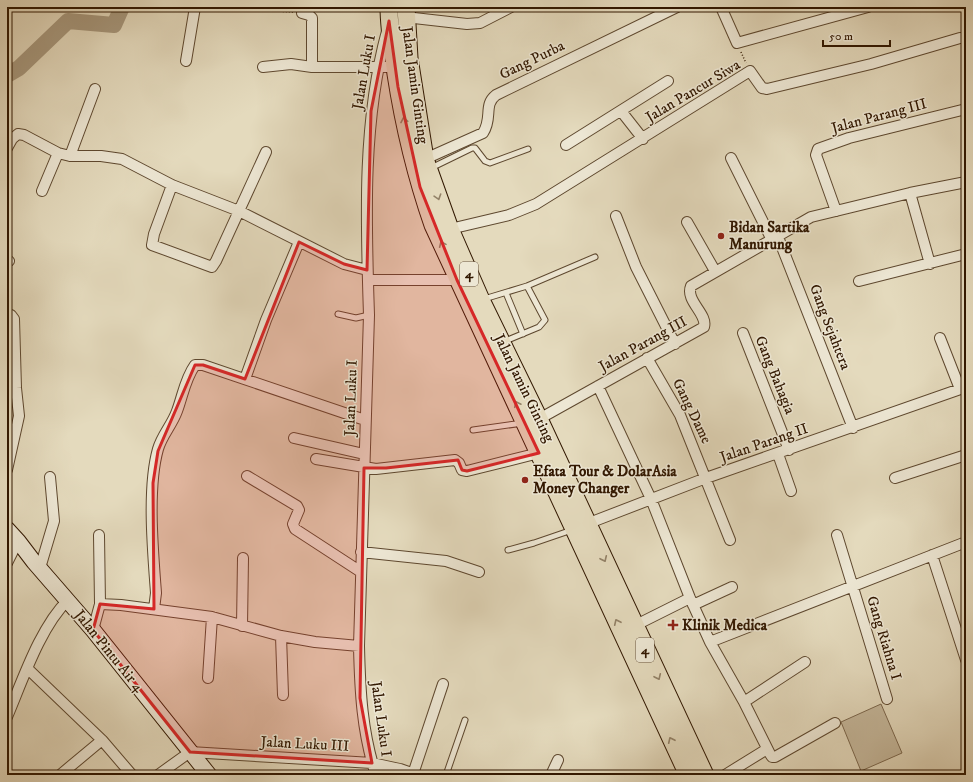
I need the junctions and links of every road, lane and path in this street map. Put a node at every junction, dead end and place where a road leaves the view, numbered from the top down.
1 (195, 7) edge
2 (199, 7) edge
3 (511, 7) edge
4 (677, 7) edge
5 (721, 7) edge
6 (868, 7) edge
7 (302, 13) joint
8 (397, 13) edge
9 (960, 38) dead end
10 (737, 43) junction
11 (186, 61) dead end
12 (263, 67) dead end
13 (387, 67) junction
14 (312, 68) junction
15 (750, 71) junction
16 (668, 81) dead end
17 (95, 89) dead end
18 (966, 109) edge
19 (621, 111) junction
20 (643, 139) junction
21 (566, 145) dead end
22 (7, 148) edge
23 (528, 149) dead end
24 (266, 152) dead end
25 (58, 153) junction
26 (70, 156) junction
27 (731, 158) dead end
28 (427, 164) junction
29 (966, 182) edge
30 (172, 185) junction
31 (42, 191) dead end
32 (910, 193) junction
33 (838, 210) junction
34 (239, 211) junction
35 (616, 216) dead end
36 (687, 222) dead end
37 (450, 229) junction
38 (775, 238) junction
39 (299, 242) junction
40 (966, 254) edge
41 (595, 257) dead end
42 (930, 264) junction
43 (715, 271) junction
44 (367, 275) junction
45 (457, 280) junction
46 (859, 281) dead end
47 (527, 286) junction
48 (506, 293) junction
49 (481, 300) junction
50 (7, 314) edge
51 (338, 314) dead end
52 (369, 315) junction
53 (743, 333) dead end
54 (523, 334) junction
55 (940, 338) dead end
56 (502, 342) junction
57 (675, 344) junction
58 (647, 358) junction
59 (244, 379) junction
60 (598, 386) junction
61 (963, 388) edge
62 (365, 420) junction
63 (532, 421) junction
64 (853, 428) junction
65 (473, 430) dead end
66 (294, 438) dead end
67 (789, 450) junction
68 (9, 453) edge
69 (539, 453) junction
70 (364, 454) junction
71 (778, 454) junction
72 (966, 455) edge
73 (316, 459) dead end
74 (364, 468) junction
75 (7, 470) edge
76 (247, 476) dead end
77 (50, 477) dead end
78 (706, 478) junction
79 (895, 478) dead end
80 (791, 491) dead end
81 (651, 499) junction
82 (580, 526) junction
83 (7, 529) edge
84 (100, 535) dead end
85 (837, 535) dead end
86 (18, 540) junction
87 (730, 540) dead end
88 (966, 542) edge
89 (508, 550) dead end
90 (361, 552) junction
91 (932, 555) junction
92 (243, 558) dead end
93 (7, 563) edge
94 (40, 568) junction
95 (361, 572) junction
96 (479, 572) dead end
97 (853, 586) junction
98 (732, 587) dead end
99 (68, 600) junction
100 (691, 601) junction
101 (100, 604) junction
102 (154, 609) junction
103 (212, 617) junction
104 (242, 626) junction
105 (634, 626) junction
106 (93, 630) junction
107 (281, 636) junction
108 (710, 642) junction
109 (359, 646) junction
110 (966, 660) edge
111 (805, 662) dead end
112 (28, 669) junction
113 (208, 678) dead end
114 (443, 684) dead end
115 (283, 695) dead end
116 (887, 699) dead end
117 (744, 702) junction
118 (7, 717) edge
119 (465, 720) dead end
120 (835, 723) dead end
121 (102, 740) junction
122 (766, 748) junction
123 (190, 752) junction
124 (558, 760) dead end
125 (372, 763) junction
126 (415, 774) edge
127 (60, 775) edge
128 (132, 775) edge
129 (158, 775) edge
130 (209, 775) edge
131 (376, 775) edge
132 (446, 775) edge
133 (551, 775) edge
134 (688, 775) edge
135 (705, 775) edge
136 (725, 775) edge

1 - 11 street
2 - 7 path
3 - 8 street
4 - 28 street, Gang Purba
5 - 10 street
6 - 10 street
7 - 14 street
8 - 13 highway, Jalan Jamin Ginting / 4
8 - 28 highway, Jalan Jamin Ginting / 4
9 - 15 street, Jalan Pancur Siwa
10 - 15 path
12 - 14 street
13 - 14 street
13 - 44 street, Jalan Luku I
45 -> 13 highway, Jalan Jamin Ginting / 4
15 - 20 street, Jalan Pancur Siwa
16 - 19 street
17 - 26 street
18 - 33 street, Jalan Parang III
19 - 20 street
19 - 21 street
20 - 37 street, Jalan Pancur Siwa
22 - 25 street
23 - 28 lane
24 - 34 street
25 - 26 street
25 - 31 street
26 - 30 street
27 - 38 street, Gang Sejahtera
28 -> 37 highway, Jalan Jamin Ginting / 4
29 - 32 street
30 - 34 street
30 - 34 street
32 - 33 street
32 - 42 street
33 - 38 street, Jalan Parang III
34 - 39 street
35 - 57 street
36 - 43 street
37 - 49 highway, Jalan Jamin Ginting / 4
38 - 43 street, Jalan Parang III
38 - 64 street, Gang Sejahtera
39 - 44 street
39 - 59 street
40 - 42 street
41 - 47 lane
42 - 46 street
43 - 57 street, Jalan Parang III
44 - 45 street
44 - 52 street, Jalan Luku I
63 -> 45 highway, Jalan Jamin Ginting / 4
47 - 48 lane
47 - 54 lane
48 - 49 lane
48 - 54 lane
49 - 56 highway, Jalan Jamin Ginting / 4
50 - 68 street
51 - 52 lane
52 - 62 street, Jalan Luku I
53 - 67 street, Gang Bahagia
54 - 56 lane
55 - 61 street
56 - 63 highway, Jalan Jamin Ginting / 4
57 - 58 street, Jalan Parang III
58 - 60 street, Jalan Parang III
58 - 78 street, Gang Dame
59 - 62 street
59 - 102 street
60 - 63 street, Jalan Parang III
60 - 81 street
61 - 64 street, Jalan Parang II
62 - 70 street, Jalan Luku I
63 - 65 lane
63 - 69 highway, Jalan Jamin Ginting / 4
63 - 82 highway, Jalan Jamin Ginting / 4
64 - 67 street, Jalan Parang II
66 - 70 street
67 - 71 street, Jalan Parang II
68 - 75 street
69 - 74 street
69 - 82 highway, Jalan Jamin Ginting / 4
70 - 74 street, Jalan Luku I
71 - 78 street, Jalan Parang II
71 - 80 street
72 - 79 street
73 - 74 street
74 - 90 street, Jalan Luku I
76 - 95 street
77 - 94 street
78 - 81 street, Jalan Parang II
78 - 87 street, Gang Dame
81 - 82 street, Jalan Parang II
81 - 100 street
82 - 89 lane
82 -> 105 highway, Jalan Jamin Ginting / 4
134 -> 82 highway, Jalan Jamin Ginting / 4
83 - 86 main road, Jalan Pintu Air 4
84 - 101 street
85 - 97 street, Gang Riahna I
86 - 93 street
86 - 94 main road, Jalan Pintu Air 4
88 - 91 street
90 - 95 street, Jalan Luku I
90 - 96 street
91 - 97 street
91 - 110 street
92 - 104 street
94 - 99 main road, Jalan Pintu Air 4
95 - 109 street, Jalan Luku I
97 - 108 street
97 - 116 street, Gang Riahna I
98 - 100 street
99 - 106 main road, Jalan Pintu Air 4
99 - 112 street
100 - 105 street
100 - 108 street
101 - 102 street
101 - 106 street
102 - 103 street
103 - 104 street
103 - 113 street
104 - 107 street
105 -> 135 highway, Jalan Jamin Ginting / 4
106 - 123 main road, Jalan Pintu Air 4
107 - 109 street
107 - 115 street
108 - 117 street
109 - 125 street, Jalan Luku I
111 - 117 street
112 - 118 street
112 - 121 street
114 - 126 street
117 - 122 street
119 - 132 lane
120 - 122 street
121 - 127 street
121 - 128 street
122 - 136 street
123 - 125 street, Jalan Luku III
123 - 129 street
123 - 130 main road, Jalan Pintu Air 4
124 - 133 street
125 - 126 street, Jalan Luku III
125 - 131 street, Jalan Luku I

